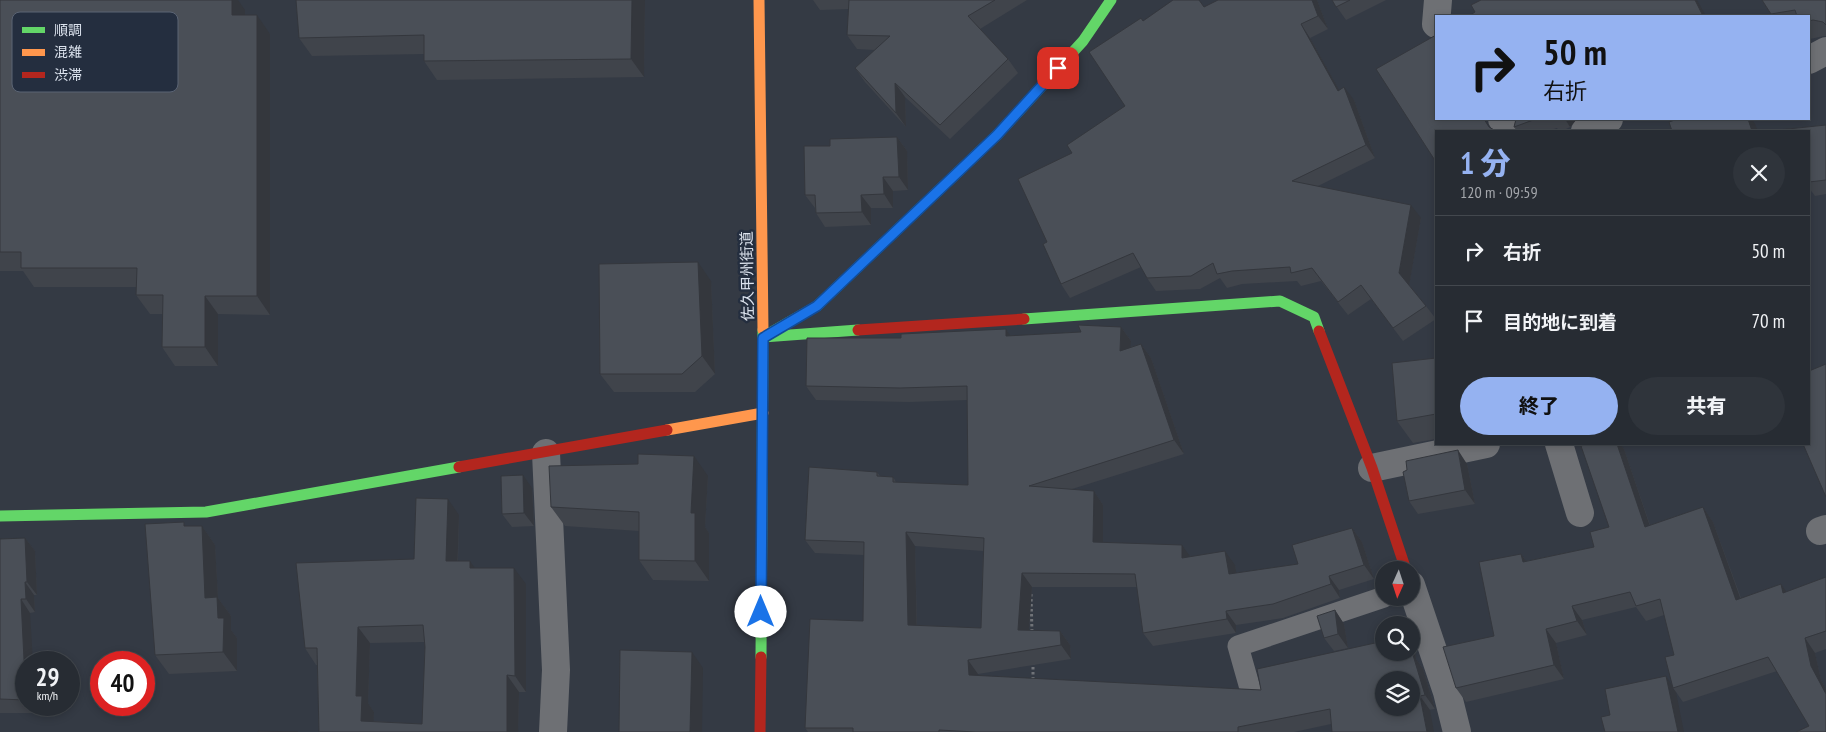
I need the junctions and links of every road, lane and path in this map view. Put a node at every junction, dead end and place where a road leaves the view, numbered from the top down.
1 (760, 0) edge
2 (1112, 0) edge
3 (1438, 0) edge
4 (1437, 15) edge
5 (1826, 52) edge
6 (1810, 60) edge
7 (1607, 120) edge
8 (1586, 130) edge
9 (763, 338) junction
10 (763, 413) junction
11 (1481, 445) edge
12 (1559, 445) edge
13 (546, 453) junction
14 (1372, 468) junction
15 (1580, 513) dead end
16 (0, 516) edge
17 (1403, 561) edge
18 (1030, 586) edge
19 (1375, 600) edge
20 (1418, 606) edge
21 (1032, 634) edge
22 (1032, 654) edge
23 (1251, 692) edge
24 (1034, 693) edge
25 (552, 732) edge
26 (760, 732) edge
27 (1457, 732) edge

1 - 9 street, 佐久甲州街道
2 - 9 street
3 - 4 street
5 - 6 street
7 - 8 street
9 - 10 street, 佐久甲州街道
9 - 14 street
10 - 13 street
10 - 26 street, 佐久甲州街道
11 - 14 street
12 - 15 street
13 - 16 street
13 - 25 street
14 - 17 street
18 - 21 path
19 - 23 lane
20 - 27 street
22 - 24 path

